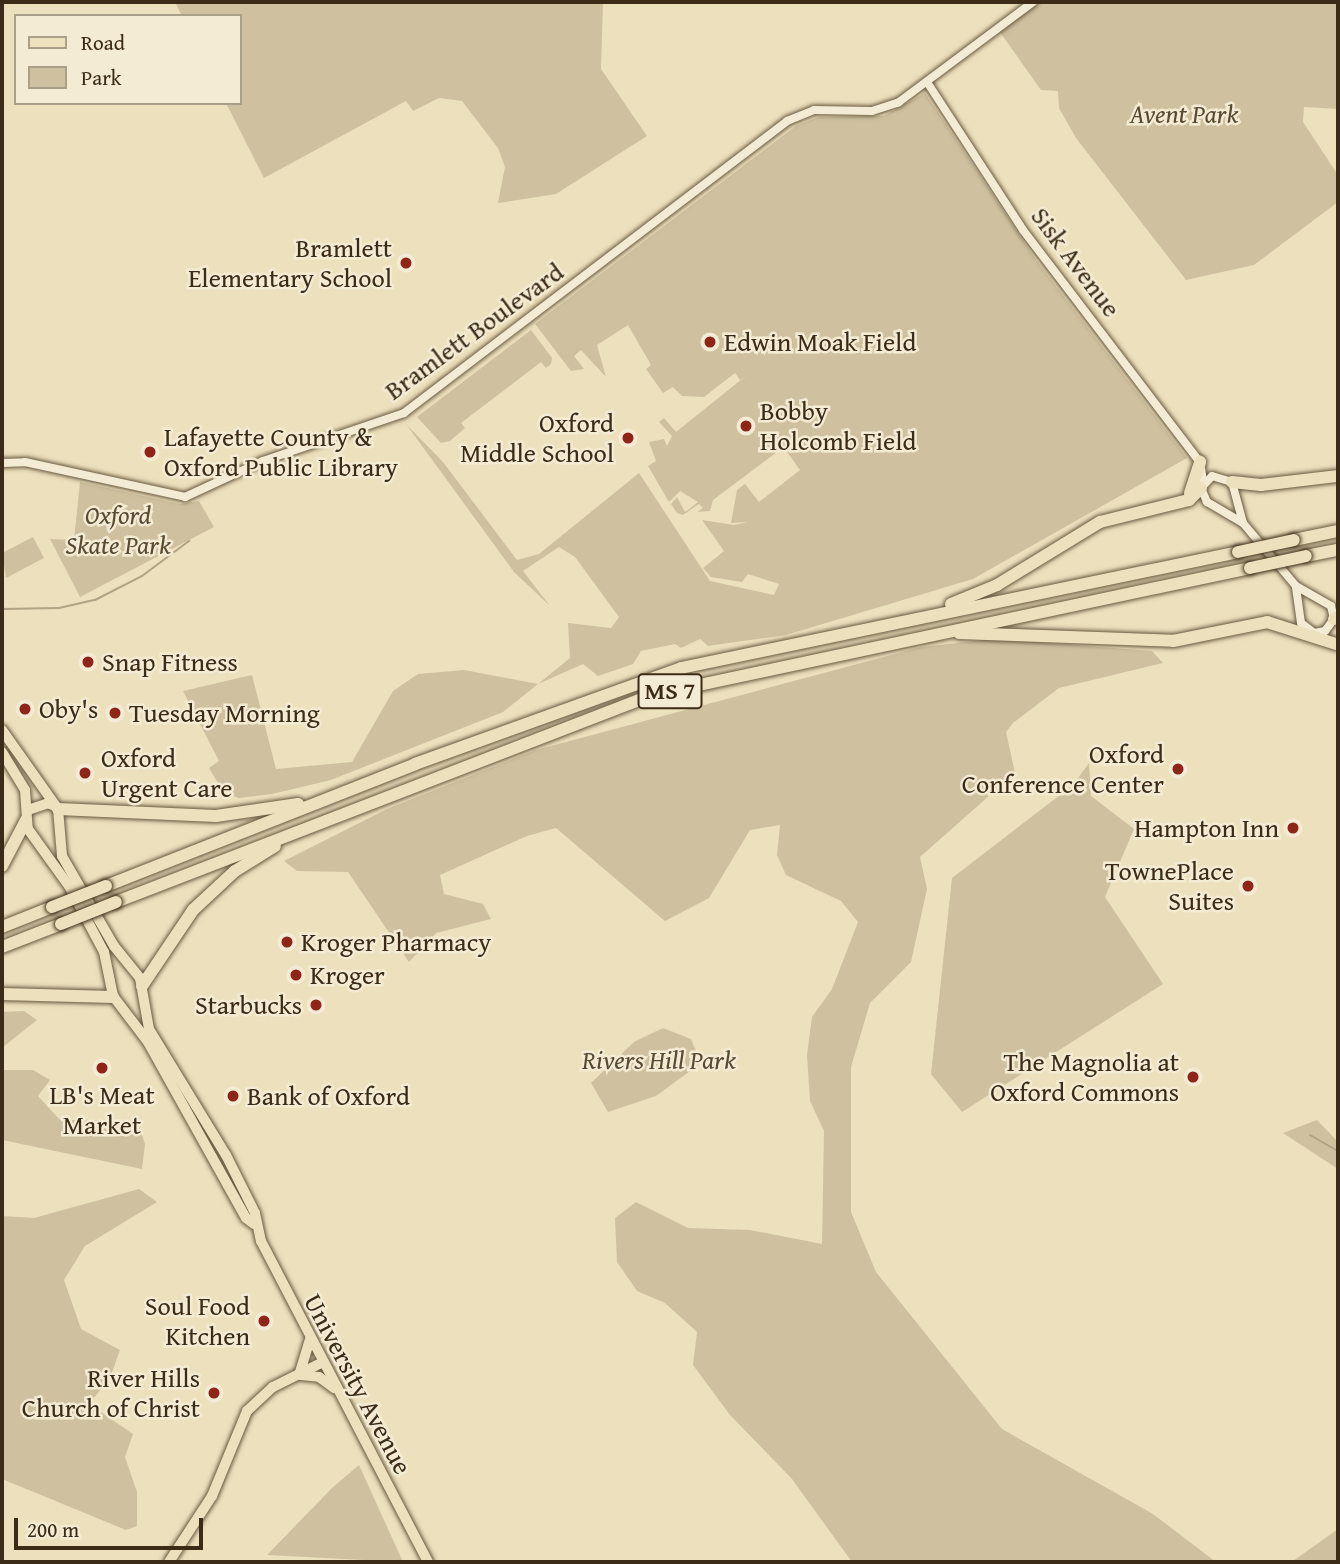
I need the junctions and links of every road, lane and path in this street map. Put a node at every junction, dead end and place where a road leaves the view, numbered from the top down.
1 (1032, 2) edge
2 (927, 82) junction
3 (1200, 462) junction
4 (2, 463) edge
5 (1218, 475) junction
6 (1338, 475) edge
7 (1232, 482) junction
8 (1202, 485) junction
9 (1179, 502) junction
10 (1243, 523) junction
11 (1338, 531) edge
12 (1338, 550) edge
13 (1296, 586) junction
14 (911, 619) junction
15 (1334, 621) edge
16 (1267, 622) junction
17 (1303, 625) junction
18 (1321, 633) junction
19 (924, 634) junction
20 (1337, 644) edge
21 (2, 730) edge
22 (2, 752) edge
23 (332, 797) junction
24 (58, 808) junction
25 (27, 815) junction
26 (313, 824) junction
27 (2, 866) edge
28 (2, 927) edge
29 (2, 947) edge
30 (141, 991) junction
31 (2, 994) edge
32 (115, 999) junction
33 (254, 1224) junction
34 (310, 1336) junction
35 (323, 1362) junction
36 (297, 1375) junction
37 (338, 1391) junction
38 (169, 1562) edge
39 (428, 1562) edge

1 - 2 street, Bramlett Boulevard
2 - 3 street, Sisk Avenue
2 - 4 street, Bramlett Boulevard
3 - 5 street, Sisk Avenue
3 - 8 street, Sisk Avenue
3 - 9 highway
5 - 7 street, Sisk Avenue
5 - 8 street
6 - 7 highway
7 - 10 street
8 - 9 highway
8 - 10 street
9 - 14 highway
10 - 13 street
11 - 14 highway, MS 7, bridge
12 - 19 highway, MS 7, bridge
13 - 15 street
13 - 17 street
14 - 23 highway, MS 7
15 - 18 street
15 - 20 street
16 - 17 highway
16 - 19 highway
16 - 20 highway
17 - 18 street
18 - 20 street
19 - 26 highway, MS 7
21 - 24 main road
22 - 25 main road, University Avenue
23 - 24 highway
23 - 28 highway, MS 7, bridge
24 - 25 main road
24 - 30 main road, University Avenue
25 - 27 highway
25 - 32 main road, University Avenue
26 - 29 highway, MS 7, bridge
26 - 30 highway
30 - 32 main road
30 - 33 main road, University Avenue
31 - 32 highway
32 - 33 main road, University Avenue
33 - 34 main road, University Avenue
34 - 35 main road, University Avenue
34 - 36 main road
35 - 36 main road
35 - 37 main road, University Avenue
36 - 37 main road
36 - 38 main road
37 - 39 main road, University Avenue

